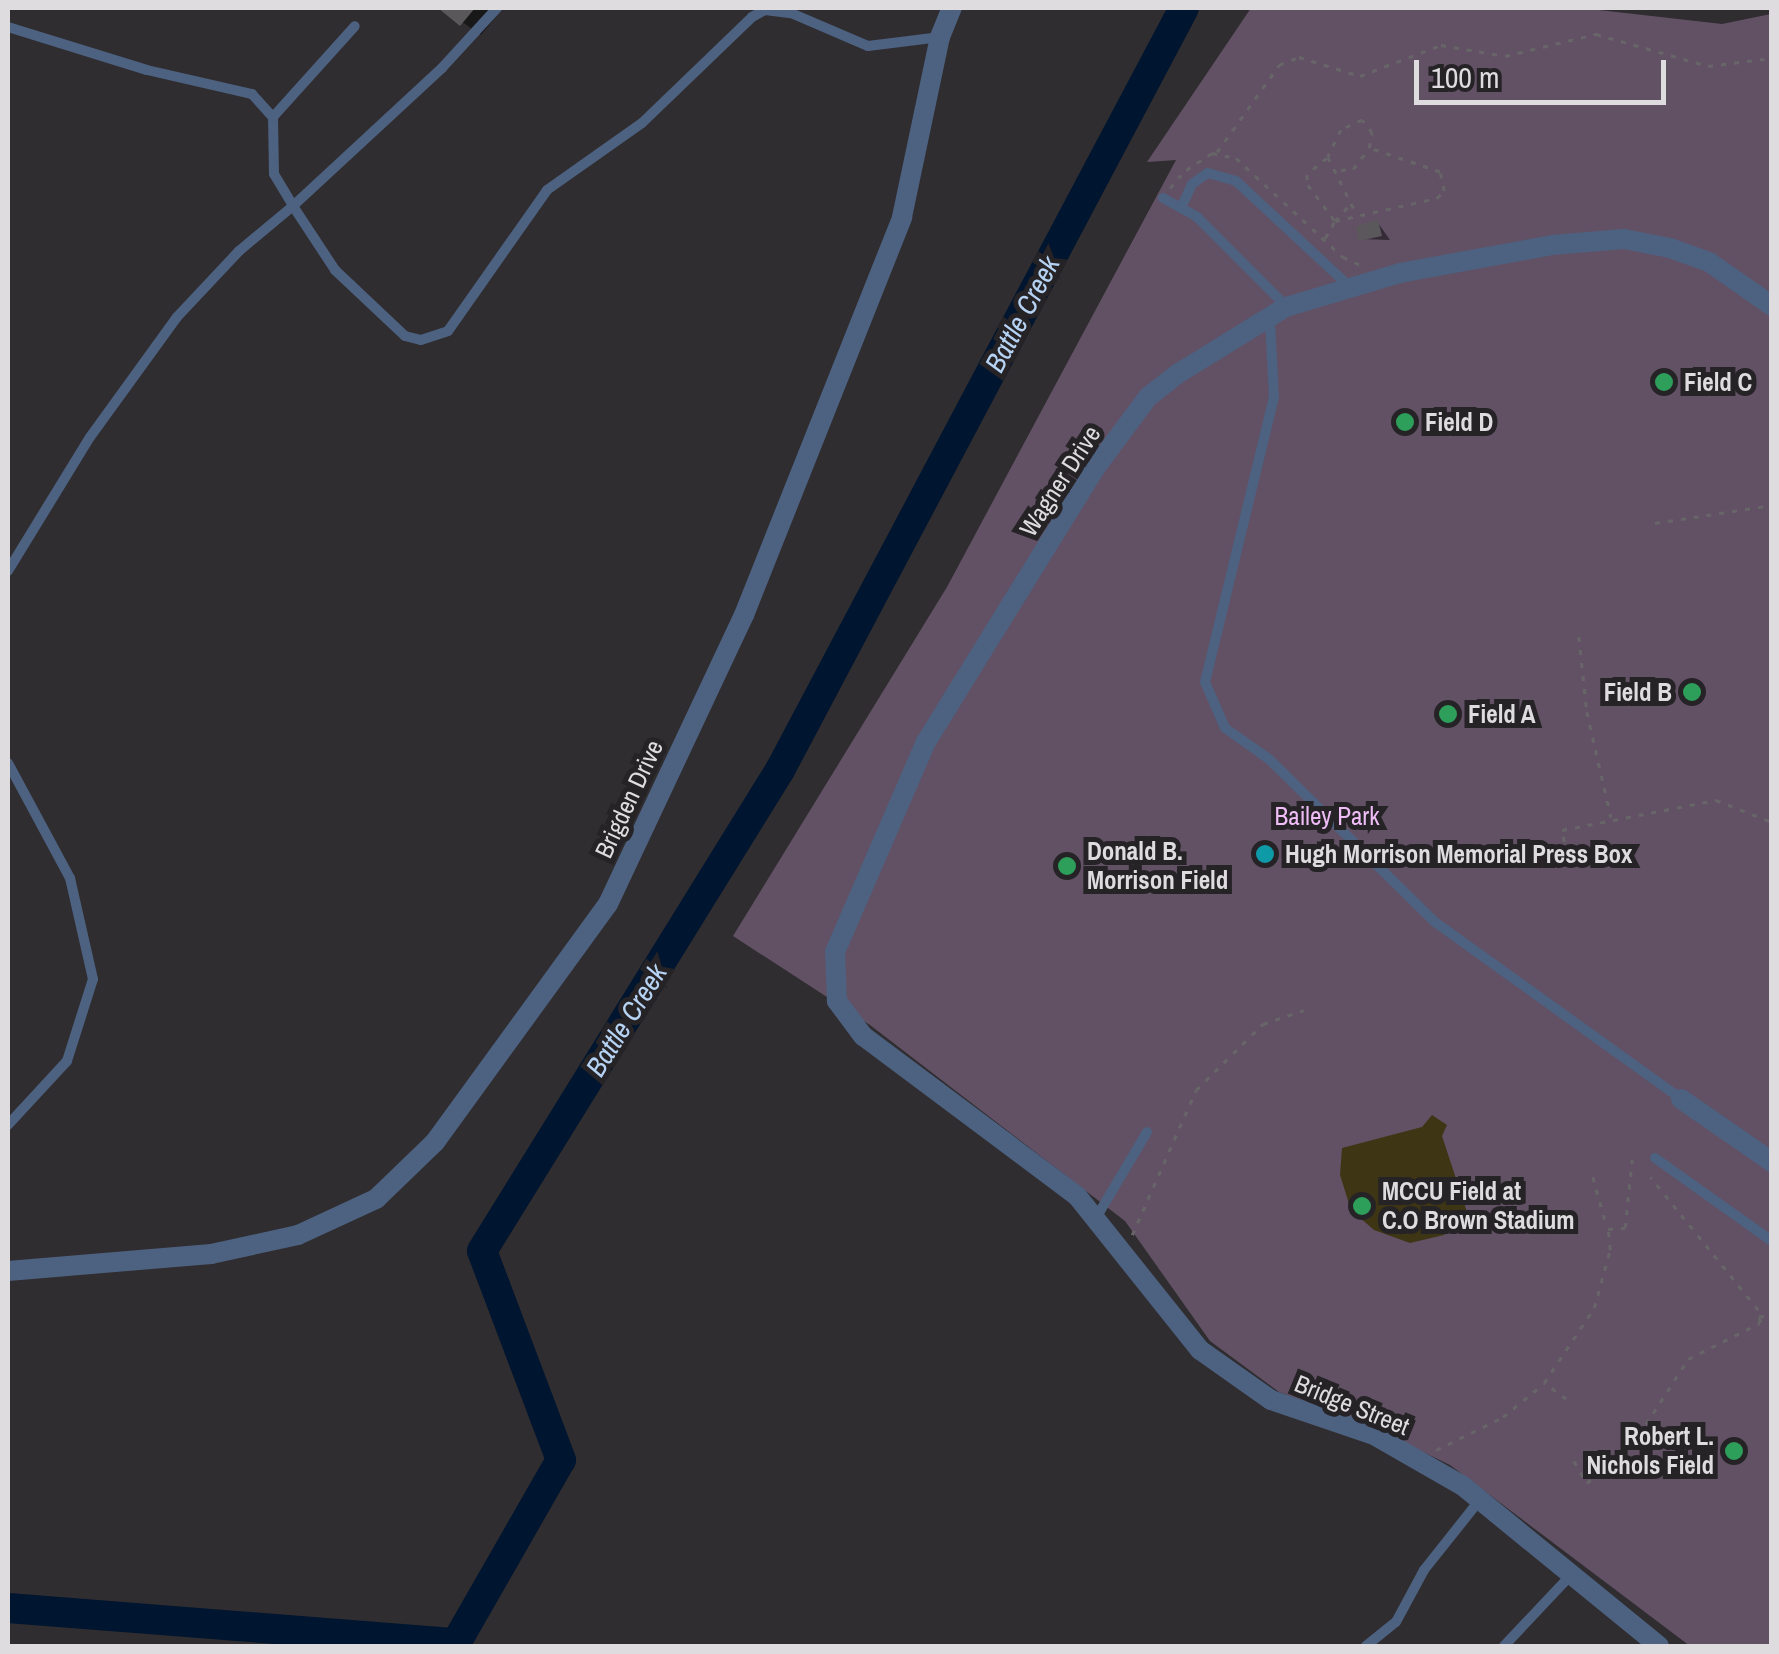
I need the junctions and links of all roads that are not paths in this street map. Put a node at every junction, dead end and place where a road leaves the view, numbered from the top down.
1 (497, 8) edge
2 (952, 8) edge
3 (355, 26) dead end
4 (8, 27) edge
5 (940, 37) junction
6 (273, 118) junction
7 (1163, 198) dead end
8 (294, 206) junction
9 (1181, 208) junction
10 (1348, 286) junction
11 (1772, 306) edge
12 (1286, 307) junction
13 (1270, 322) junction
14 (8, 571) edge
15 (8, 763) edge
16 (1680, 1098) joint
17 (8, 1125) edge
18 (1147, 1132) dead end
19 (1008, 1144) joint
20 (1654, 1158) dead end
21 (1772, 1162) edge
22 (1096, 1218) junction
23 (1772, 1241) edge
24 (8, 1271) edge
25 (1478, 1502) junction
26 (1570, 1576) junction
27 (1366, 1646) edge
28 (1504, 1646) edge
29 (1660, 1646) edge

1 - 8 lane
2 - 5 street, Brigden Drive
3 - 6 lane
4 - 6 lane
5 - 8 lane
5 - 24 street, Brigden Drive
6 - 8 lane
7 - 9 lane
8 - 14 lane
9 - 10 lane
9 - 12 lane
10 - 11 street, Wagner Drive
10 - 12 street, Wagner Drive
12 - 13 street, Wagner Drive
13 - 16 lane
13 - 19 street, Wagner Drive
15 - 17 lane
16 - 21 street
18 - 22 lane
19 - 22 street, Bridge Street
20 - 23 lane
22 - 25 street, Bridge Street
25 - 26 street, Bridge Street
25 - 27 lane
26 - 28 lane
26 - 29 street, Bridge Street

